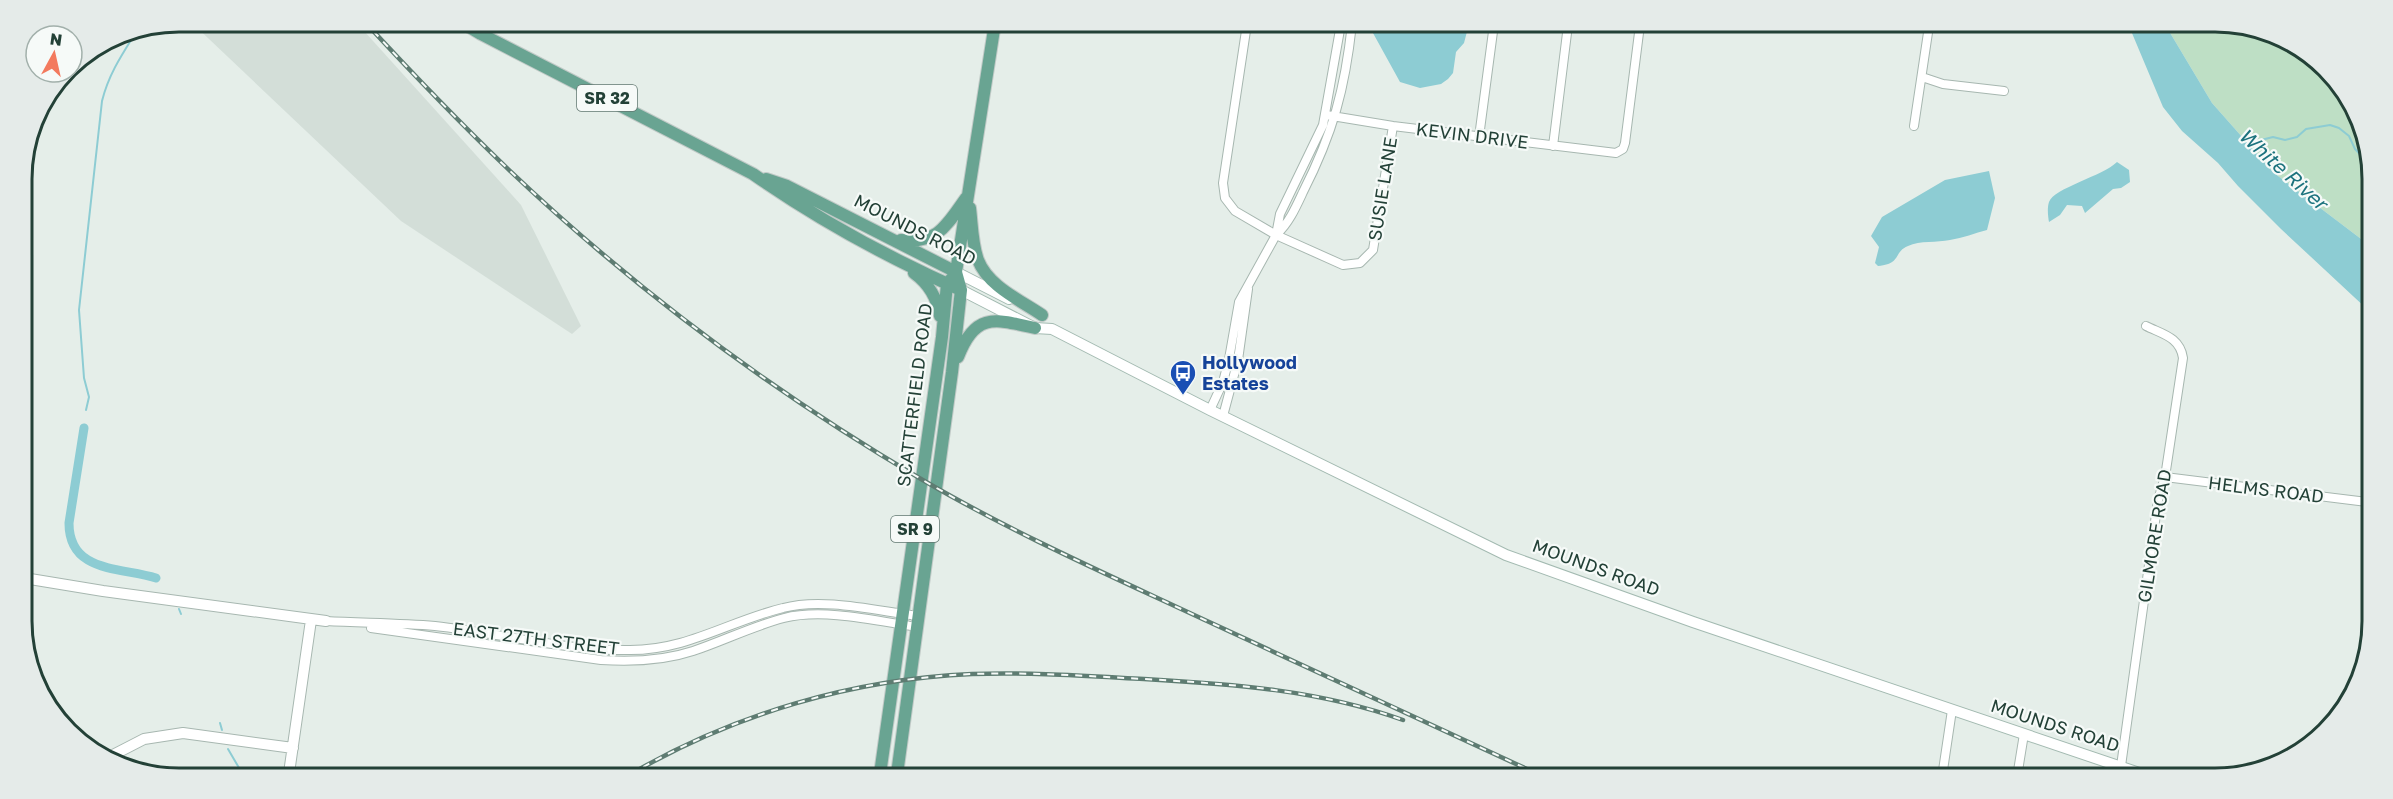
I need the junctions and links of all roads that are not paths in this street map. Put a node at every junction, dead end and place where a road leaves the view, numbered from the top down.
1 (489, 32) edge
2 (994, 32) edge
3 (1246, 32) edge
4 (1340, 32) edge
5 (1351, 32) edge
6 (1493, 32) edge
7 (1567, 32) edge
8 (1640, 32) edge
9 (1928, 32) edge
10 (1922, 77) junction
11 (2004, 91) dead end
12 (1330, 116) junction
13 (1393, 126) junction
14 (1914, 126) dead end
15 (1479, 136) junction
16 (1553, 146) junction
17 (753, 174) junction
18 (969, 195) junction
19 (1276, 235) junction
20 (896, 240) junction
21 (889, 254) junction
22 (956, 272) junction
23 (947, 284) junction
24 (1248, 286) junction
25 (961, 290) junction
26 (1042, 315) junction
27 (2146, 326) dead end
28 (1035, 328) junction
29 (1052, 329) junction
30 (942, 337) junction
31 (952, 372) junction
32 (1210, 410) junction
33 (1223, 416) junction
34 (2165, 477) junction
35 (2361, 501) edge
36 (32, 579) edge
37 (311, 620) junction
38 (902, 620) junction
39 (326, 621) joint
40 (918, 622) junction
41 (1952, 710) junction
42 (2024, 734) junction
43 (293, 748) junction
44 (116, 753) edge
45 (2121, 766) junction
46 (1943, 767) edge
47 (2019, 767) edge
48 (2124, 767) edge
49 (290, 768) edge
50 (881, 768) edge
51 (898, 768) edge

1 - 17 main road, MOUNDS ROAD / SR 32
2 - 18 main road, SCATTERFIELD ROAD / SR 9
3 - 19 street
4 - 12 street
5 - 12 street
6 - 15 street
7 - 16 street
8 - 16 street, KEVIN DRIVE
9 - 10 street
10 - 11 street
10 - 14 street
12 - 13 street, KEVIN DRIVE
12 - 19 street
13 - 15 street, KEVIN DRIVE
13 - 19 street, SUSIE LANE
15 - 16 street, KEVIN DRIVE
17 - 20 main road, MOUNDS ROAD / SR 32
17 - 21 main road, MOUNDS ROAD / SR 32
18 - 20 main road, SR 32
18 - 22 main road, SCATTERFIELD ROAD / SR 9
18 - 26 main road
19 - 24 street
20 - 22 main road, MOUNDS ROAD
21 - 23 main road, MOUNDS ROAD / SR 32
21 - 30 main road
22 - 23 main road, SCATTERFIELD ROAD / SR 9
22 - 25 main road, SCATTERFIELD ROAD / SR 9
22 - 26 main road, MOUNDS ROAD
23 - 25 main road, MOUNDS ROAD / SR 32
23 - 30 main road, SCATTERFIELD ROAD / SR 9
24 - 32 street
24 - 33 street
25 - 28 main road, MOUNDS ROAD
25 - 31 main road, SCATTERFIELD ROAD / SR 9
26 - 29 main road, MOUNDS ROAD
27 - 34 street, GILMORE ROAD
28 - 29 main road, MOUNDS ROAD
28 - 31 main road
29 - 32 main road, MOUNDS ROAD
30 - 38 main road, SCATTERFIELD ROAD / SR 9
31 - 40 main road, SCATTERFIELD ROAD / SR 9
32 - 33 main road, MOUNDS ROAD
33 - 41 main road, MOUNDS ROAD
34 - 35 street, HELMS ROAD
34 - 45 street, GILMORE ROAD
36 - 37 main road, EAST 27TH STREET
37 - 39 main road, EAST 27TH STREET
37 - 43 main road
38 - 39 street, EAST 27TH STREET
38 - 40 street, EAST 27TH STREET
38 - 50 main road, SCATTERFIELD ROAD / SR 9
40 - 51 main road, SCATTERFIELD ROAD / SR 9
41 - 42 main road, MOUNDS ROAD
41 - 46 street
42 - 45 main road, MOUNDS ROAD
42 - 47 street
43 - 44 main road
43 - 49 main road
45 - 48 main road, MOUNDS ROAD

